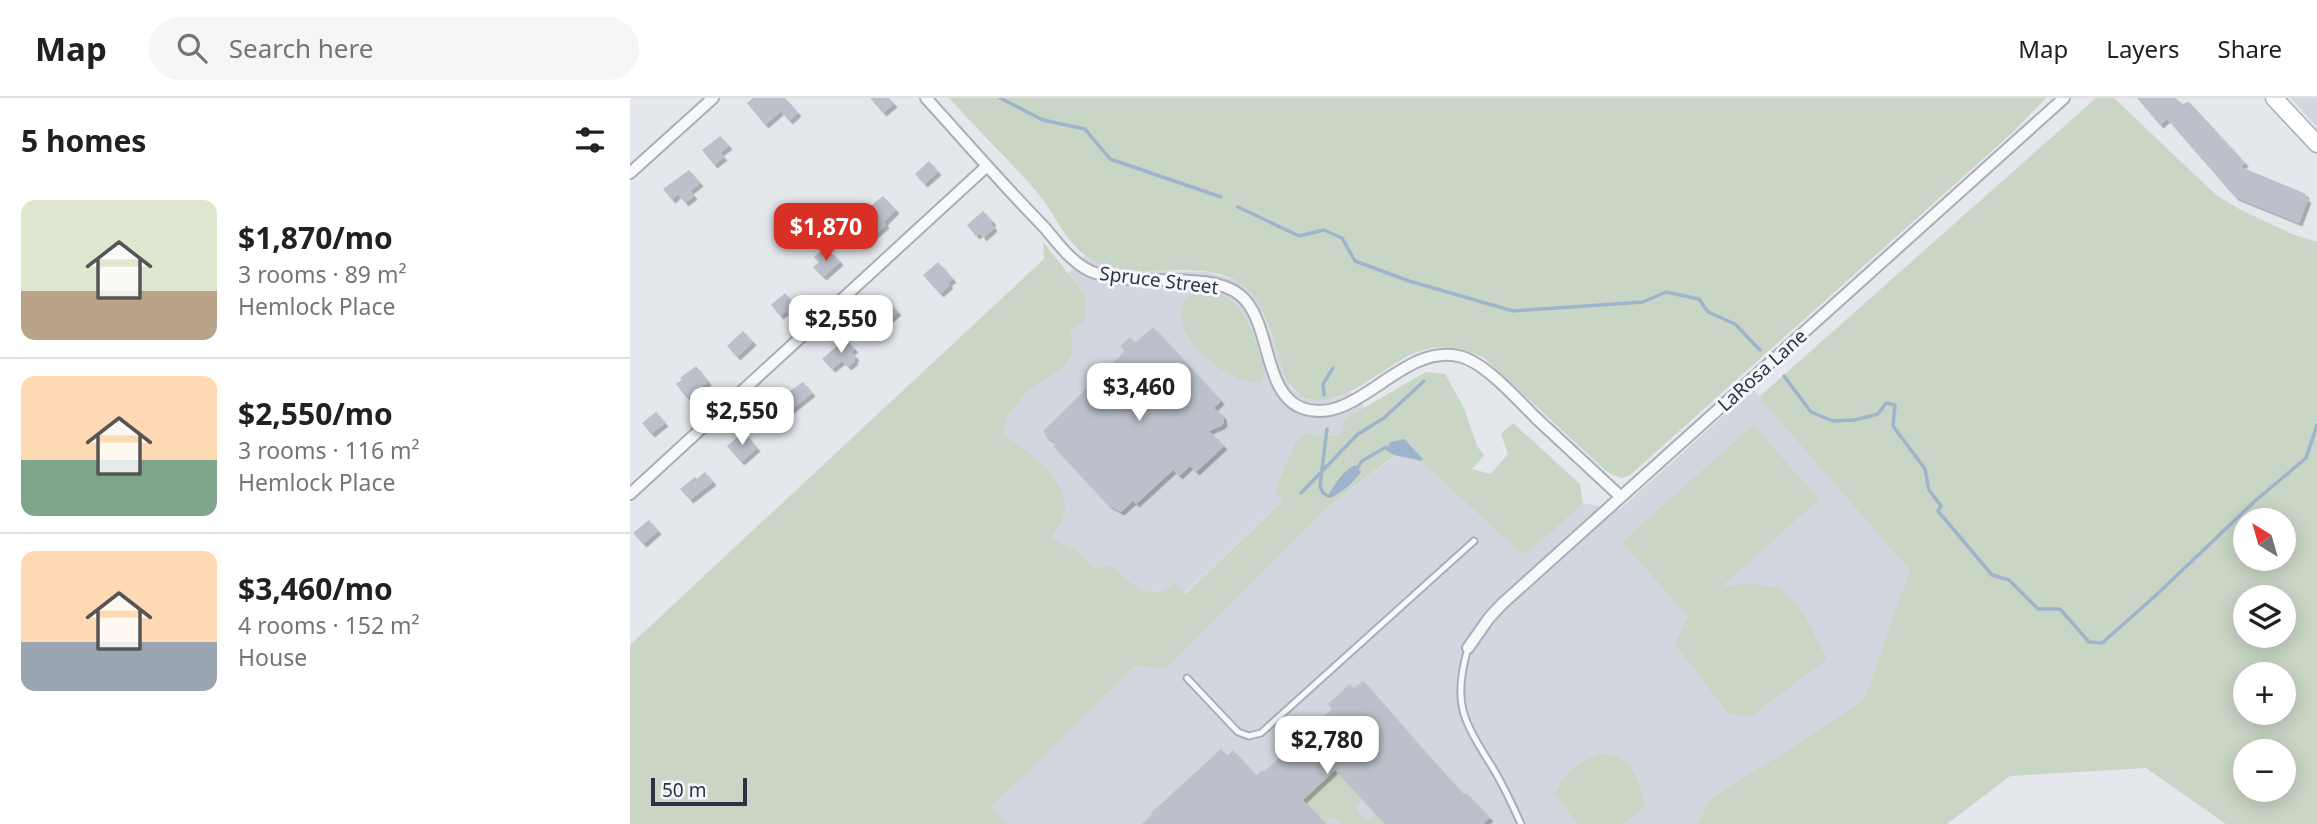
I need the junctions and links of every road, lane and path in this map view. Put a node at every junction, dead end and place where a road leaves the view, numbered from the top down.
1 (713, 98) edge
2 (926, 98) edge
3 (2064, 98) edge
4 (2274, 98) edge
5 (2317, 145) edge
6 (987, 166) junction
7 (630, 173) edge
8 (630, 494) edge
9 (1621, 498) junction
10 (1474, 541) dead end
11 (1468, 648) joint
12 (1187, 678) dead end
13 (1521, 824) edge

1 - 7 street
2 - 6 street, Spruce Street
3 - 9 street, LaRosa Lane
4 - 5 main road
6 - 8 street
6 - 9 street, Spruce Street
9 - 11 street, LaRosa Lane
10 - 12 lane
11 - 13 lane

